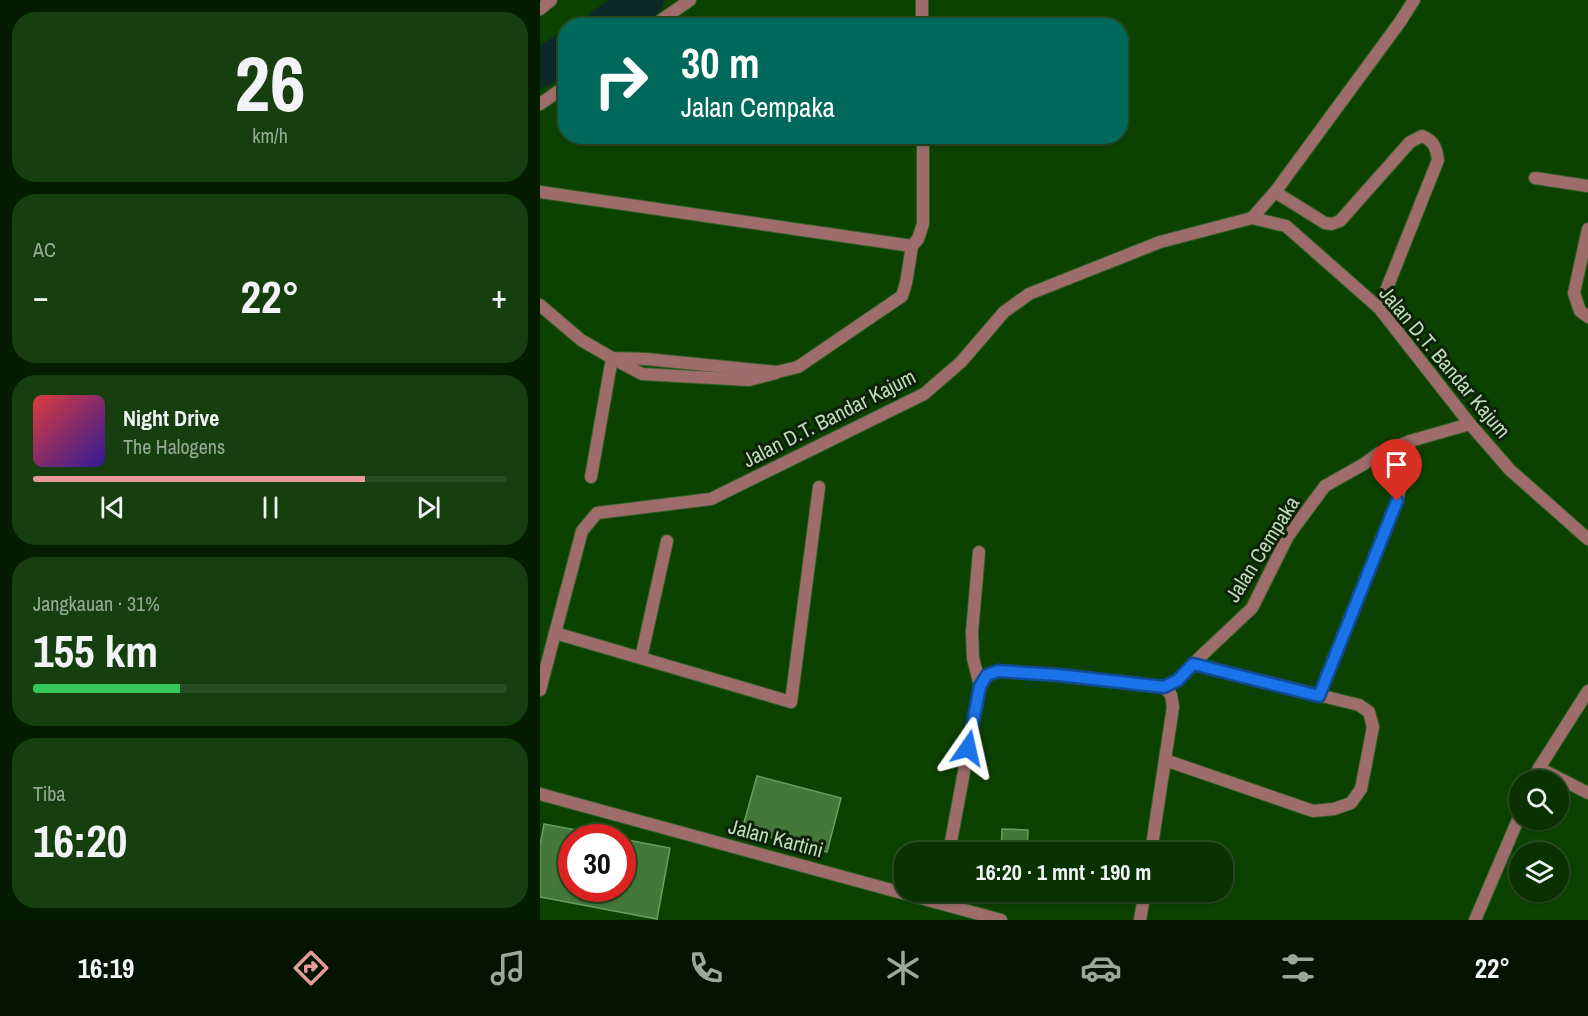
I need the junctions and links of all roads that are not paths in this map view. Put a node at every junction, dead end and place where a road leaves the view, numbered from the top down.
1 (551, 0) edge
2 (690, 0) edge
3 (922, 0) edge
4 (1414, 0) edge
5 (540, 9) edge
6 (664, 18) edge
7 (922, 18) edge
8 (558, 92) edge
9 (540, 104) edge
10 (922, 144) edge
11 (1535, 178) dead end
12 (1588, 186) edge
13 (540, 192) edge
14 (1275, 192) junction
15 (1252, 218) junction
16 (1588, 229) edge
17 (912, 246) junction
18 (540, 305) edge
19 (1379, 308) junction
20 (1588, 317) edge
21 (612, 358) junction
22 (1470, 424) junction
23 (1410, 441) junction
24 (591, 477) dead end
25 (819, 487) dead end
26 (1588, 539) edge
27 (667, 541) dead end
28 (979, 552) dead end
29 (555, 633) junction
30 (640, 658) junction
31 (1193, 664) junction
32 (980, 686) junction
33 (1164, 687) junction
34 (540, 690) edge
35 (1588, 691) edge
36 (1319, 696) junction
37 (1165, 760) junction
38 (1539, 770) edge
39 (1569, 786) edge
40 (1588, 793) edge
41 (540, 794) edge
42 (1513, 830) edge
43 (951, 842) edge
44 (1153, 842) edge
45 (894, 885) edge
46 (953, 902) edge
47 (1143, 902) edge
48 (1001, 920) edge
49 (1140, 920) edge
50 (1475, 920) edge

1 - 5 street
2 - 6 street
3 - 7 street
4 - 14 street
8 - 9 street
10 - 17 street
11 - 12 street
13 - 17 street
14 - 15 street
14 - 19 street
15 - 19 street, Jalan D.T. Bandar Kajum
15 - 29 street, Jalan D.T. Bandar Kajum
16 - 20 street
17 - 21 street
18 - 21 street
19 - 22 street, Jalan D.T. Bandar Kajum
21 - 24 street
22 - 23 street, Jalan Cempaka
22 - 26 street, Jalan D.T. Bandar Kajum
23 - 31 street, Jalan Cempaka
23 - 36 street
25 - 30 street
27 - 30 street
28 - 32 street
29 - 30 street
29 - 34 street, Jalan D.T. Bandar Kajum
31 - 33 street, Jalan Cempaka
31 - 36 street
32 - 33 street
32 - 43 street
33 - 37 street
35 - 38 street
36 - 37 street
37 - 44 street
39 - 40 street
41 - 45 street, Jalan Kartini
42 - 50 street
46 - 48 street, Jalan Kartini
47 - 49 street

